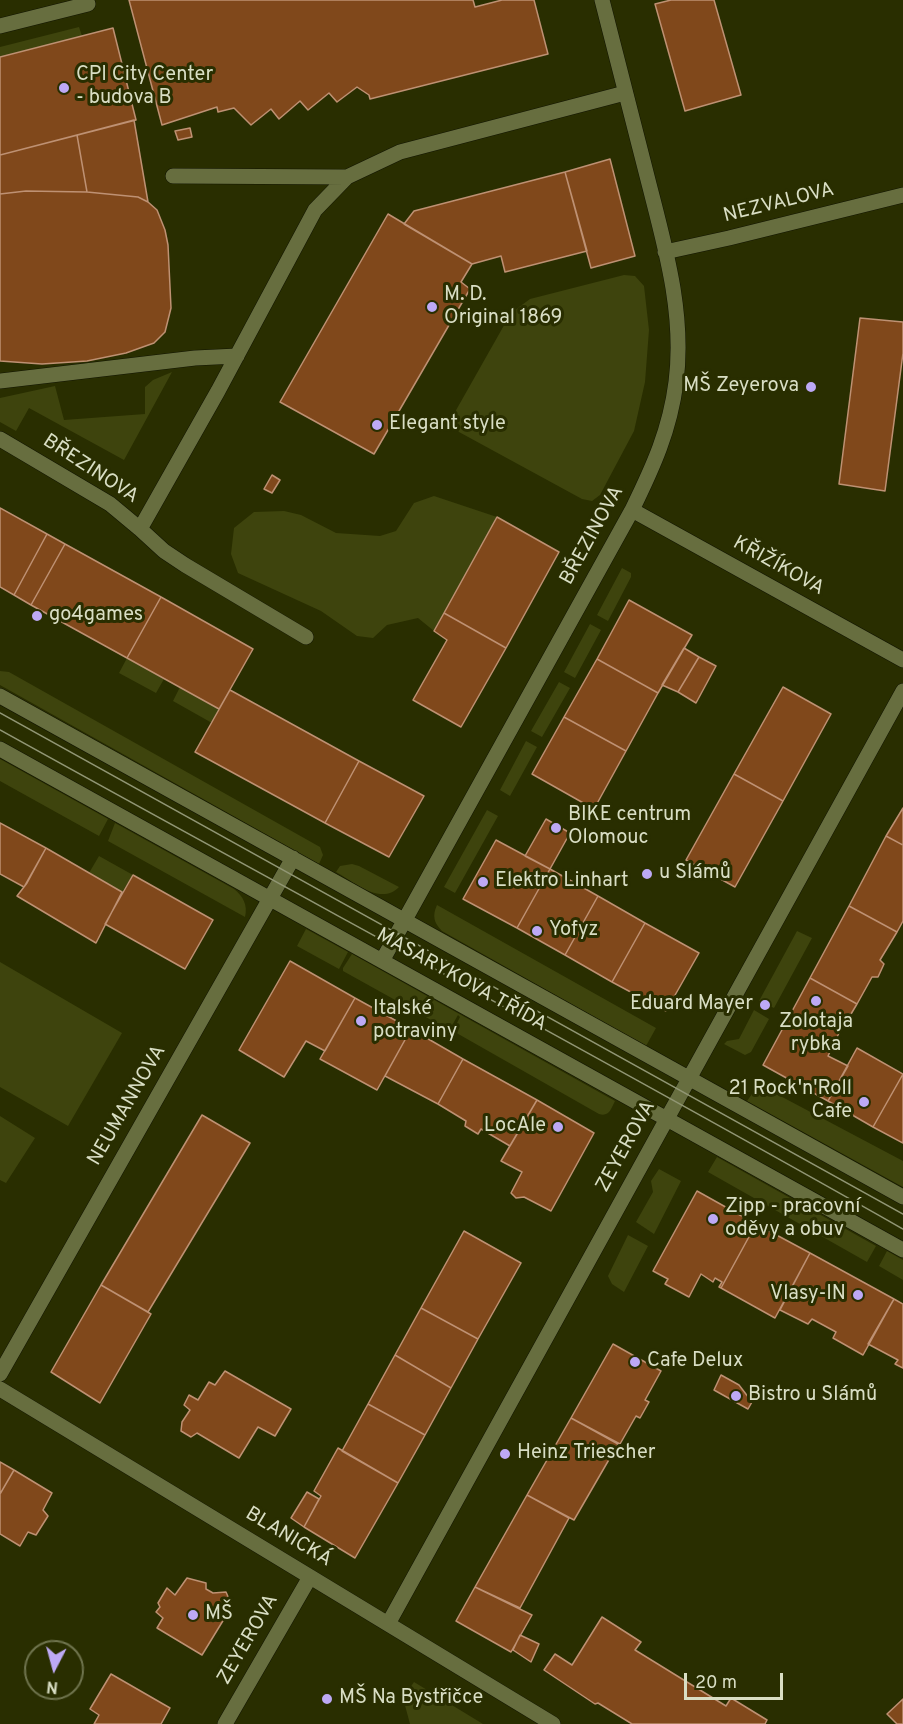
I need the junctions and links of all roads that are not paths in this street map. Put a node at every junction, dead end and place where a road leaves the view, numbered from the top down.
1 (602, 0) edge
2 (88, 4) dead end
3 (0, 26) edge
4 (625, 93) junction
5 (173, 176) dead end
6 (347, 177) junction
7 (903, 195) edge
8 (666, 252) junction
9 (237, 356) junction
10 (0, 381) edge
11 (0, 439) edge
12 (632, 510) junction
13 (140, 529) junction
14 (306, 637) dead end
15 (903, 660) edge
16 (903, 691) edge
17 (0, 696) edge
18 (0, 748) edge
19 (293, 858) junction
20 (270, 899) junction
21 (404, 920) junction
22 (382, 961) junction
23 (689, 1078) junction
24 (667, 1119) junction
25 (903, 1197) edge
26 (903, 1250) edge
27 (0, 1374) edge
28 (0, 1389) edge
29 (310, 1577) junction
30 (388, 1624) junction
31 (225, 1724) edge
32 (553, 1724) edge

1 - 4 street, BŘEZINOVA
2 - 3 street
4 - 6 street, BŘEZINOVA
4 - 8 street, BŘEZINOVA
5 - 6 street, BŘEZINOVA
6 - 9 street, BŘEZINOVA
7 - 8 street, NEZVALOVA
8 - 12 street, BŘEZINOVA
9 - 10 street
9 - 13 street, BŘEZINOVA
11 - 13 street, BŘEZINOVA
12 - 15 street, KŘIŽÍKOVA
12 - 21 street, BŘEZINOVA
13 - 14 street
16 - 23 street, ZEYEROVA
17 - 19 street, MASARYKOVA TŘÍDA
18 - 20 street, MASARYKOVA TŘÍDA
19 - 20 street, NEUMANNOVA
19 - 21 street, MASARYKOVA TŘÍDA
20 - 22 street, MASARYKOVA TŘÍDA
20 - 27 street, NEUMANNOVA
21 - 22 street, BŘEZINOVA
21 - 23 street, MASARYKOVA TŘÍDA
22 - 24 street, MASARYKOVA TŘÍDA
23 - 24 street, ZEYEROVA
23 - 25 street, MASARYKOVA TŘÍDA
24 - 26 street, MASARYKOVA TŘÍDA
24 - 30 street, ZEYEROVA
28 - 29 street, BLANICKÁ
29 - 30 street, BLANICKÁ
29 - 31 street, ZEYEROVA
30 - 32 street, BLANICKÁ

